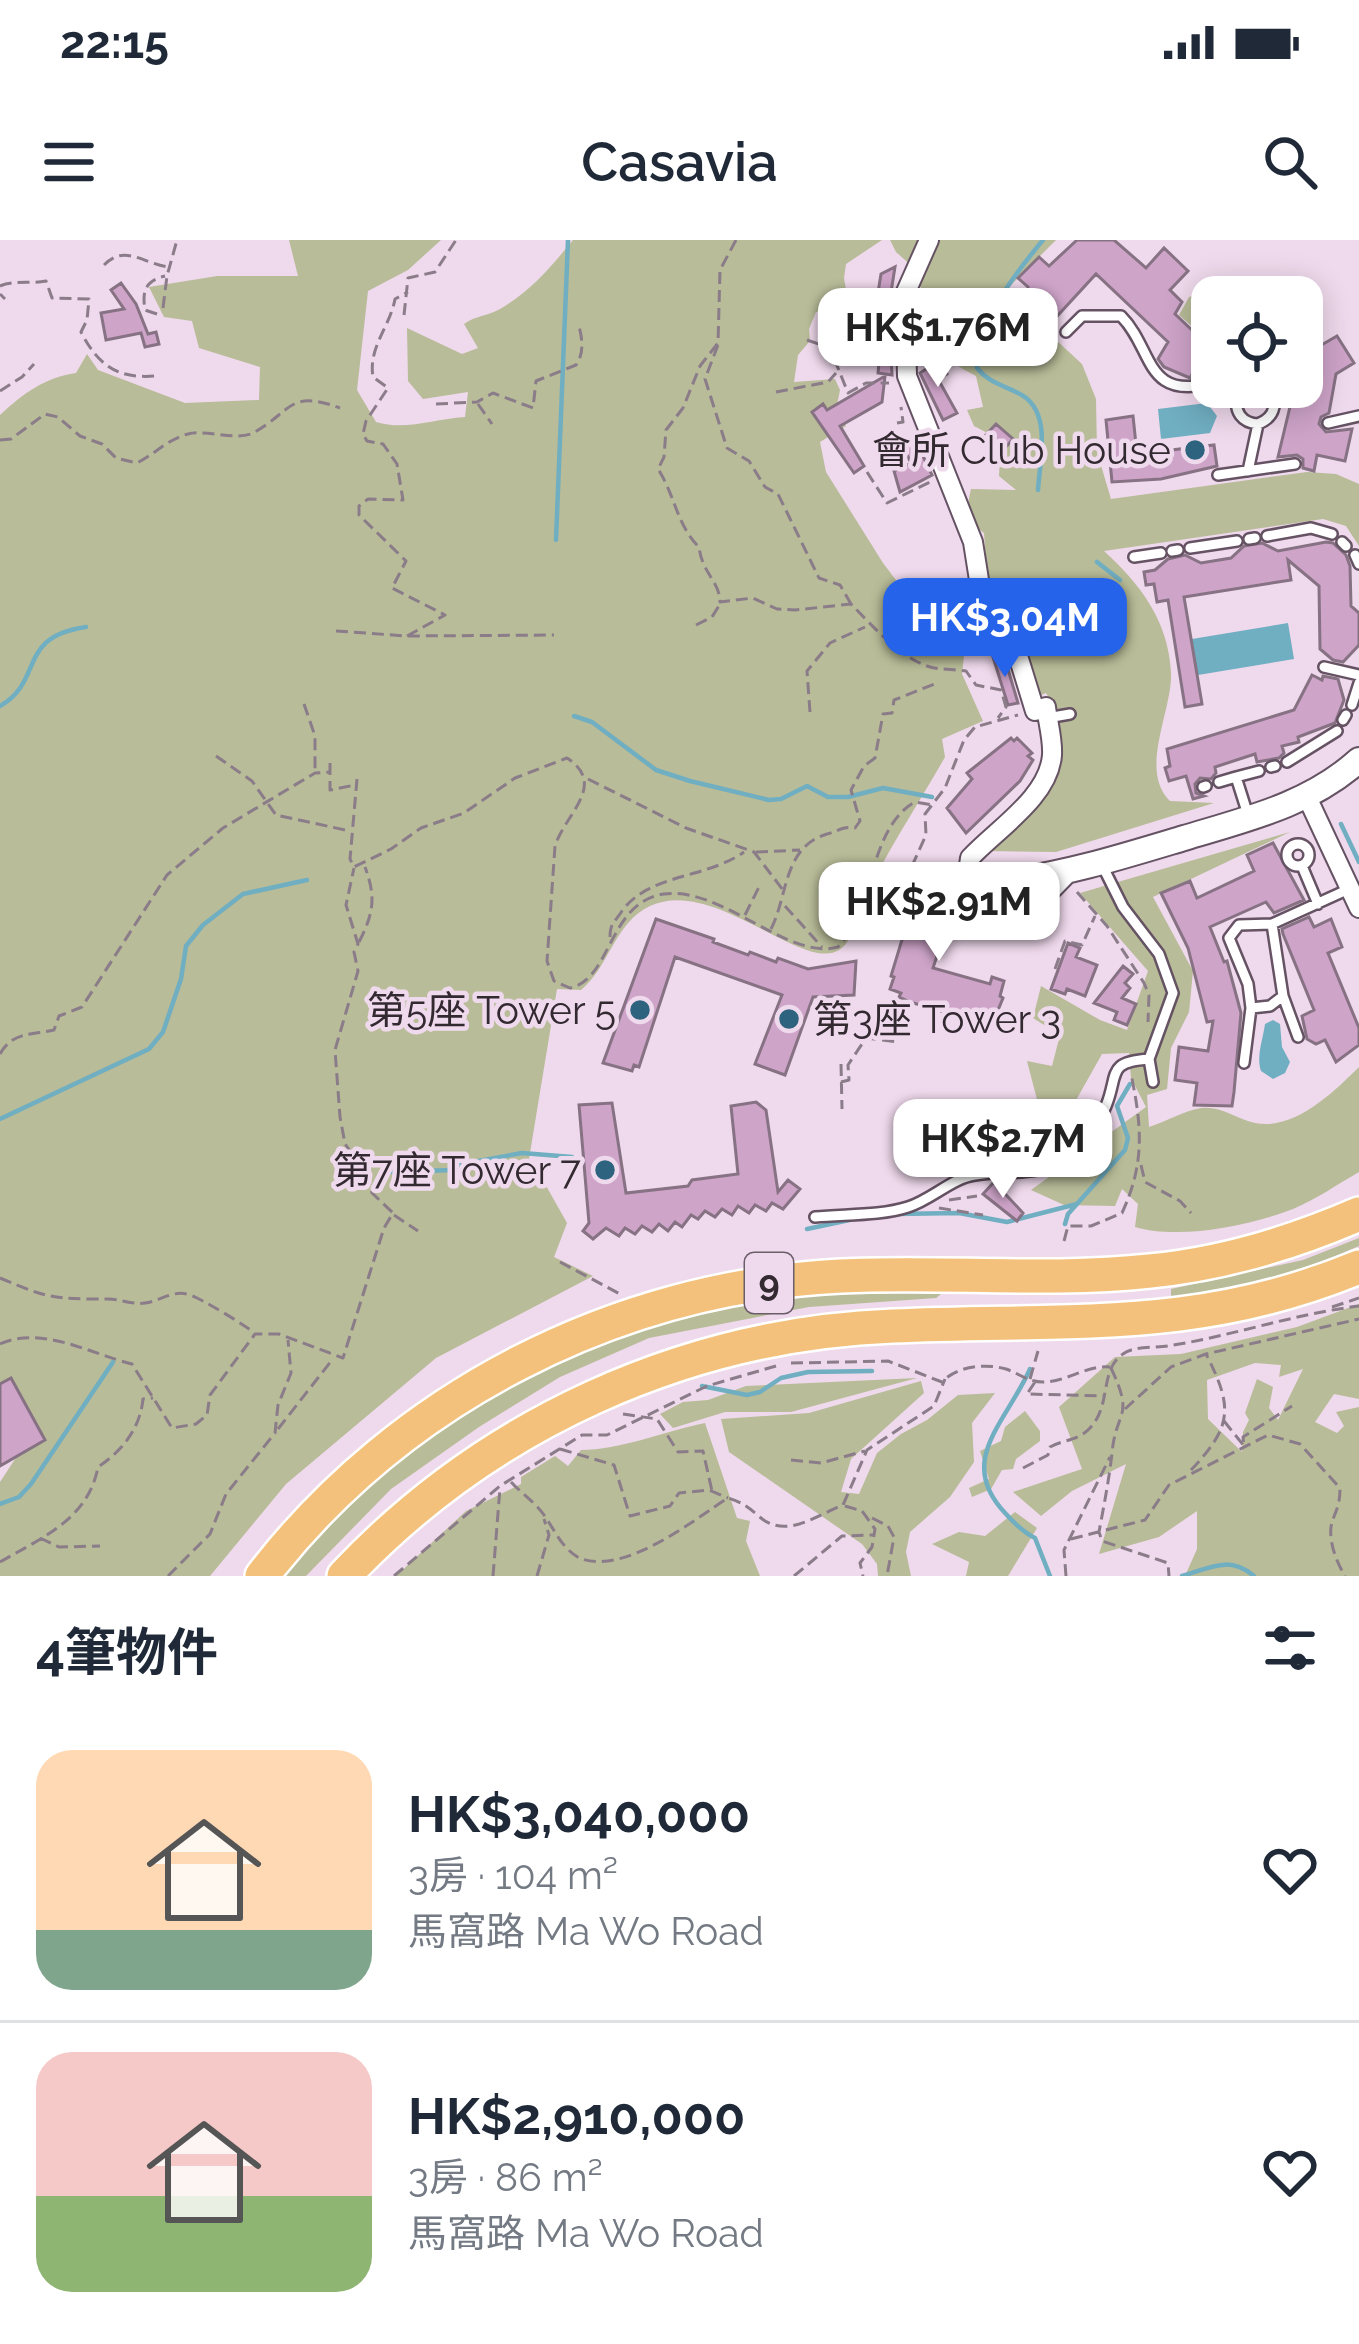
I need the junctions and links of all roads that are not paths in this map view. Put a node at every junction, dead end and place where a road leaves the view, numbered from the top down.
1 (929, 240) edge
2 (1066, 332) dead end
3 (1191, 387) edge
4 (1236, 408) edge
5 (1275, 408) edge
6 (1277, 408) edge
7 (1288, 415) dead end
8 (1359, 416) edge
9 (1328, 423) dead end
10 (1258, 424) junction
11 (1295, 464) dead end
12 (1248, 471) junction
13 (1218, 475) dead end
14 (1331, 534) dead end
15 (1133, 557) dead end
16 (1324, 667) dead end
17 (1359, 679) edge
18 (1038, 707) junction
19 (1070, 714) dead end
20 (1359, 760) edge
21 (1237, 777) junction
22 (1219, 782) dead end
23 (1307, 797) junction
24 (1249, 818) junction
25 (1101, 863) junction
26 (1302, 866) dead end
27 (1004, 882) junction
28 (1070, 883) junction
29 (983, 898) junction
30 (1356, 898) edge
31 (1318, 904) junction
32 (1024, 914) junction
33 (1272, 924) junction
34 (1283, 996) junction
35 (1251, 1008) junction
36 (1298, 1037) dead end
37 (1139, 1060) junction
38 (1244, 1064) dead end
39 (1153, 1082) dead end
40 (1359, 1214) edge
41 (815, 1217) dead end
42 (1359, 1267) edge
43 (262, 1576) edge
44 (344, 1576) edge

1 - 18 street
2 - 3 lane
4 - 10 lane
5 - 10 lane
6 - 7 lane
8 - 9 lane
10 - 12 lane
11 - 12 lane
12 - 13 lane
14 - 15 lane
16 - 17 lane
17 - 21 lane
18 - 19 lane
18 - 29 street
20 - 23 street
21 - 22 lane
21 - 24 lane
23 - 24 street
23 - 30 street
24 - 25 street
25 - 28 street
25 - 37 lane
26 - 31 lane
27 - 28 street
27 - 29 street
27 - 32 street
28 - 32 street
29 - 32 street
30 - 31 lane
31 - 33 lane
33 - 34 lane
33 - 35 lane
34 - 35 lane
34 - 36 lane
35 - 38 lane
37 - 39 lane
37 - 41 lane
40 - 43 highway, 9
42 - 44 highway, 9

